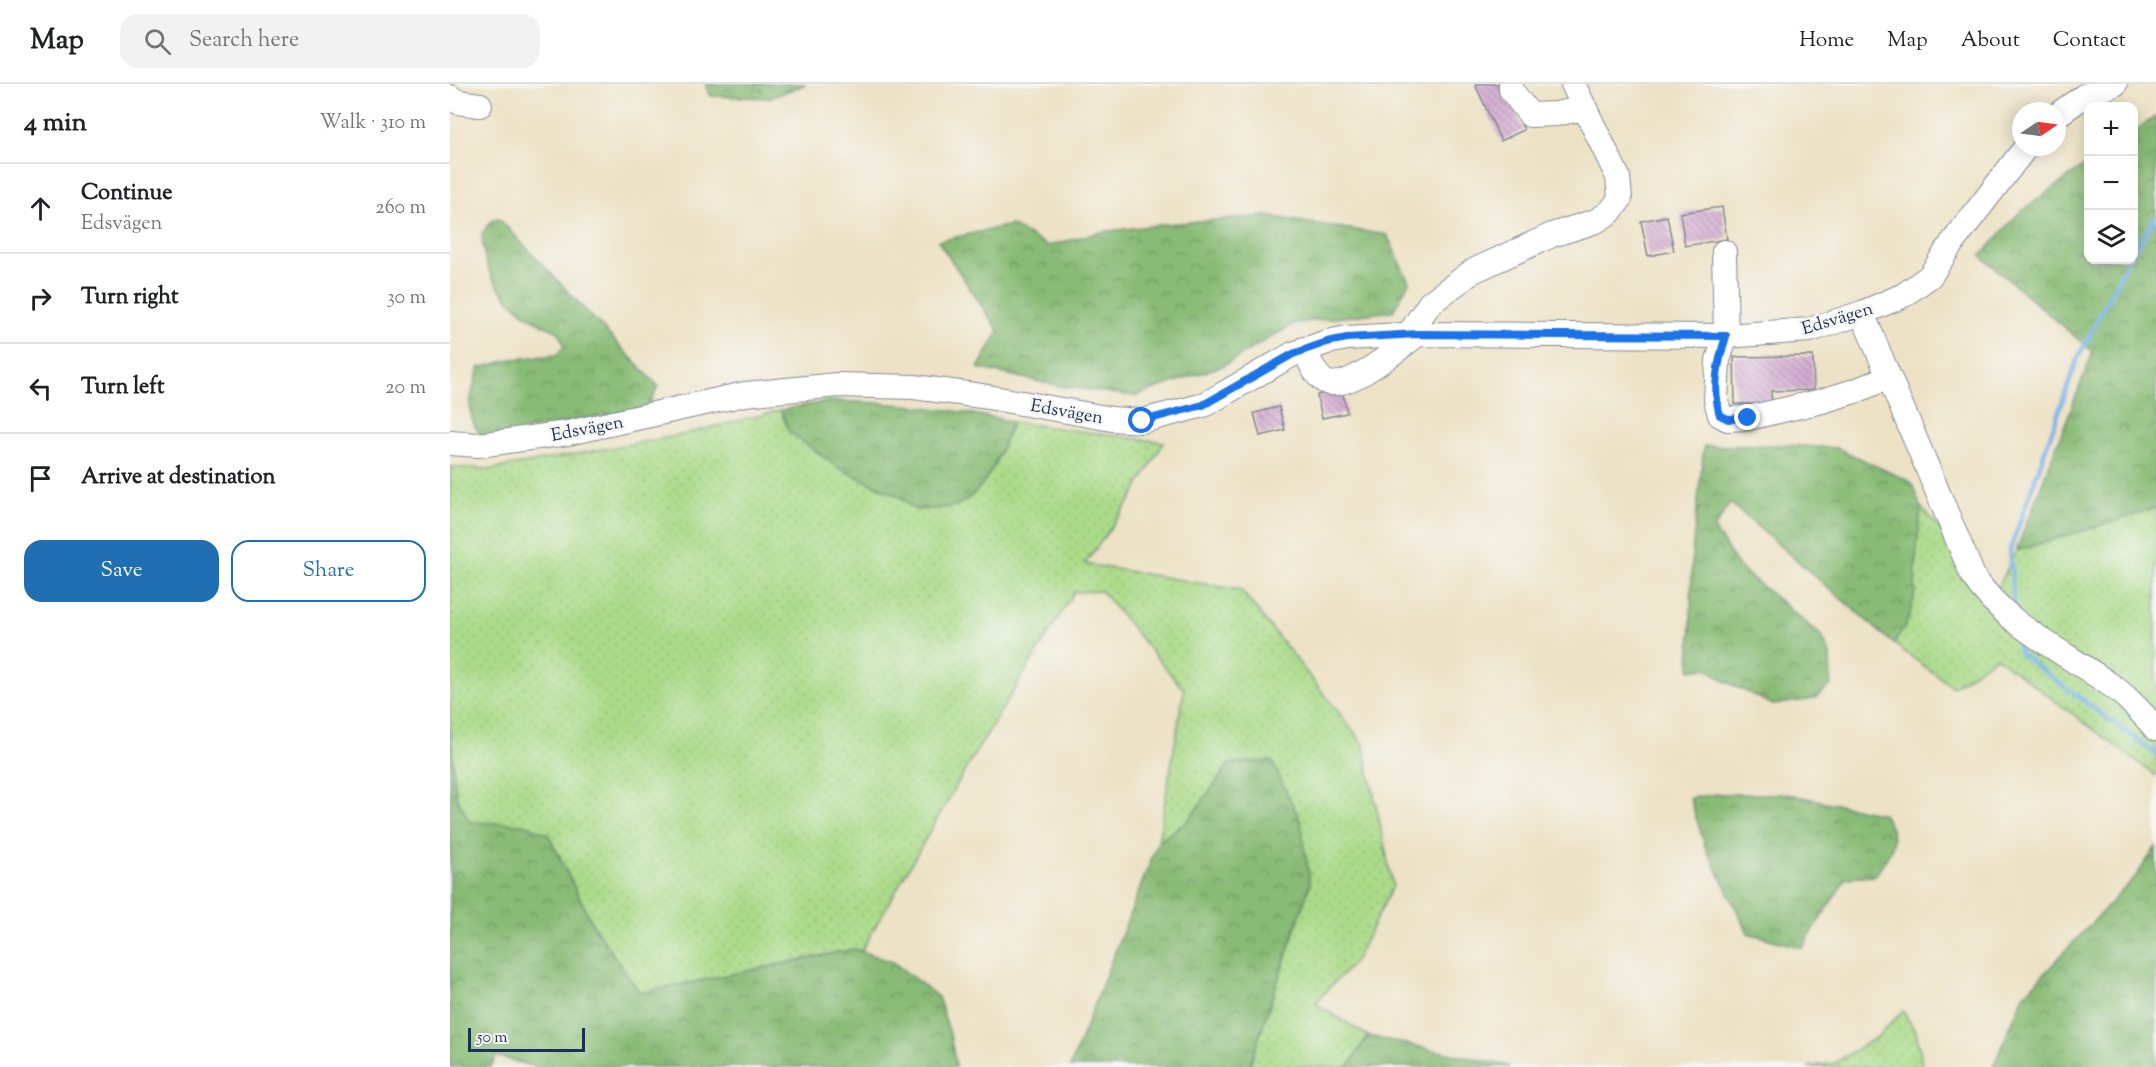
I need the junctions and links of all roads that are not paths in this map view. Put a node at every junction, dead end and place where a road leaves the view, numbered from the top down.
1 (1510, 84) edge
2 (1573, 84) edge
3 (2115, 84) edge
4 (450, 97) edge
5 (480, 105) dead end
6 (1585, 108) junction
7 (2066, 109) edge
8 (2019, 156) edge
9 (1724, 252) dead end
10 (1862, 313) junction
11 (1414, 334) junction
12 (1726, 336) junction
13 (1304, 349) junction
14 (1888, 377) junction
15 (450, 442) edge
16 (2156, 729) edge

1 - 6 street
2 - 6 street
3 - 7 street
4 - 5 street
6 - 11 street
8 - 10 street, Edsvägen
9 - 12 street
10 - 12 street, Edsvägen
10 - 14 street
11 - 12 street, Edsvägen
11 - 13 street, Edsvägen
11 - 13 street
12 - 14 street
13 - 15 street, Edsvägen
14 - 16 street

